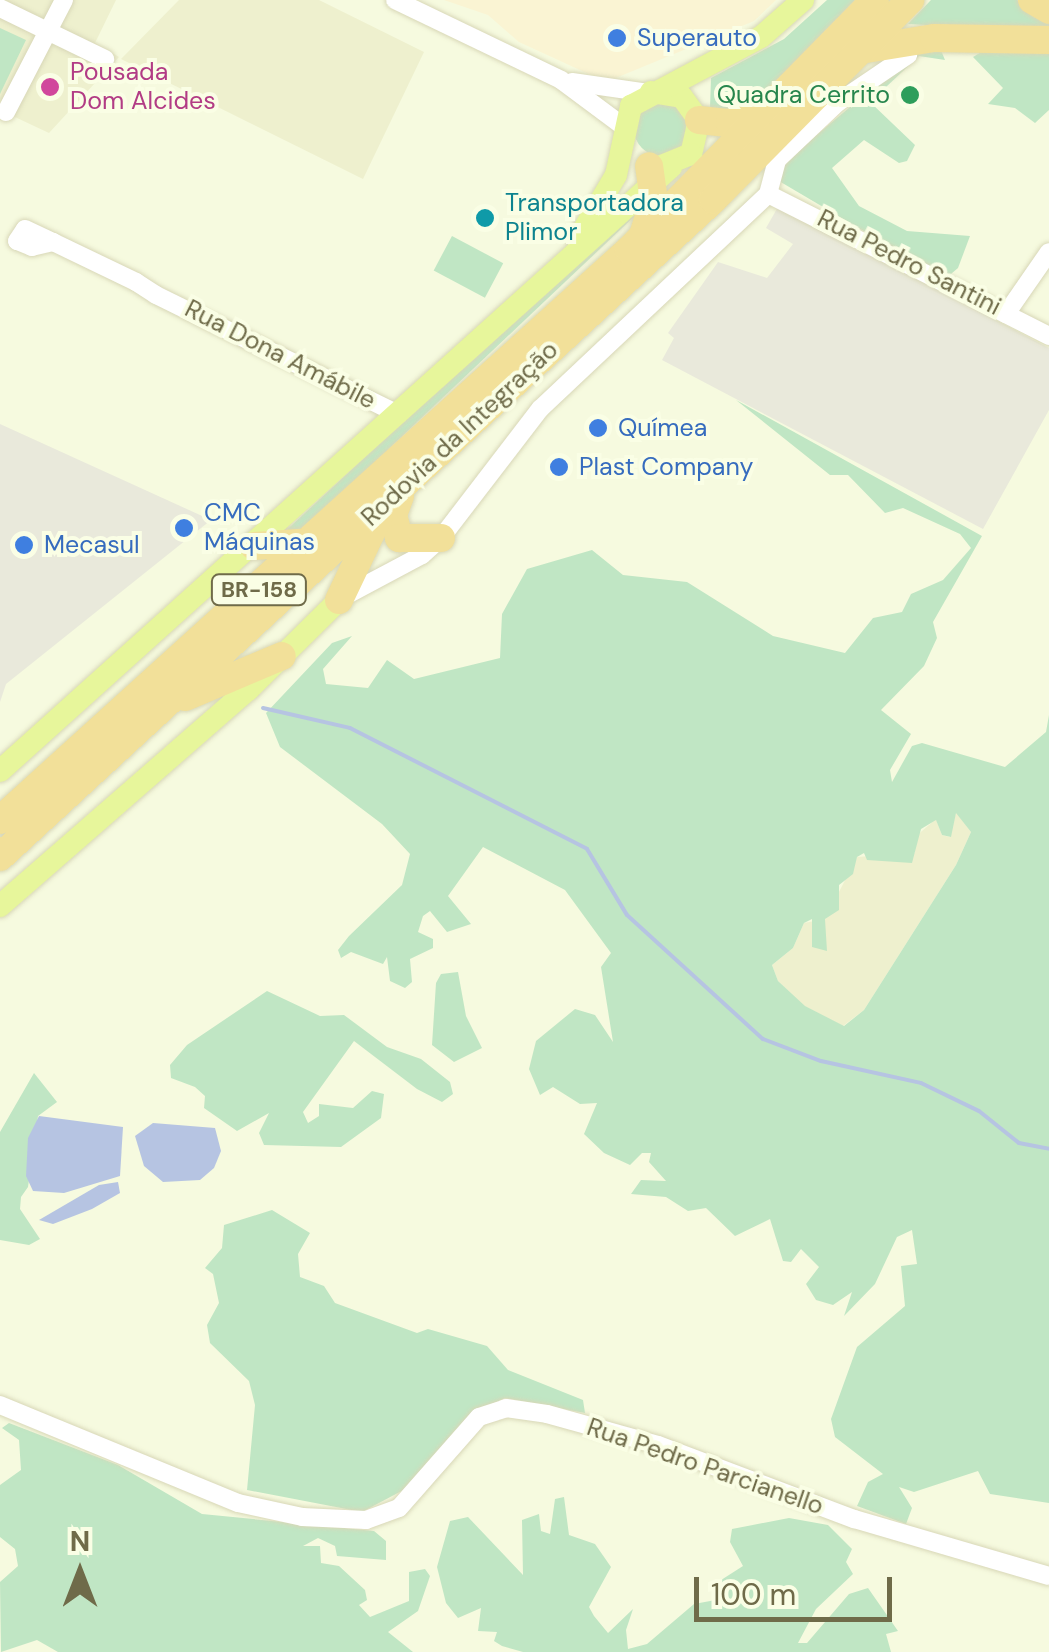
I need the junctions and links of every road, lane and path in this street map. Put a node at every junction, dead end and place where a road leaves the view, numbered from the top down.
1 (64, 0) edge
2 (395, 0) edge
3 (803, 0) edge
4 (875, 0) edge
5 (910, 0) edge
6 (1032, 0) edge
7 (0, 8) edge
8 (1049, 10) edge
9 (48, 31) junction
10 (1049, 40) edge
11 (860, 50) junction
12 (908, 55) dead end
13 (105, 58) dead end
14 (716, 60) junction
15 (561, 80) junction
16 (648, 93) junction
17 (777, 102) junction
18 (6, 112) dead end
19 (695, 112) junction
20 (624, 136) junction
21 (657, 172) junction
22 (768, 194) junction
23 (641, 238) junction
24 (53, 242) dead end
25 (1049, 252) edge
26 (566, 258) junction
27 (1006, 314) junction
28 (1049, 336) edge
29 (398, 414) junction
30 (395, 494) junction
31 (441, 538) junction
32 (314, 542) junction
33 (254, 546) junction
34 (340, 600) junction
35 (282, 656) junction
36 (165, 705) junction
37 (0, 770) edge
38 (0, 820) edge
39 (0, 857) edge
40 (0, 906) edge
41 (0, 1405) edge
42 (1049, 1576) edge

1 - 9 street
2 - 15 street
3 - 14 main road
4 - 17 highway, Rodovia da Integração / BR-158
5 - 11 highway, Rodovia da Integração / BR-158
6 - 8 highway
7 - 9 street
9 - 13 street
9 - 18 street
10 - 11 highway
11 - 30 highway, Rodovia da Integração / BR-158
12 - 22 street
14 - 16 main road
14 - 19 main road
15 - 16 street
15 - 20 street
16 - 19 main road
16 - 20 main road
17 - 19 highway
17 - 23 highway, Rodovia da Integração / BR-158
19 - 21 main road
20 - 21 main road
20 - 26 main road, BR-158
21 - 23 highway
21 - 26 main road, BR-158
22 - 27 street, Rua Pedro Santini
22 - 31 street, BR-158
23 - 32 highway, Rodovia da Integração / BR-158
24 - 29 street, Rua Dona Amábile
25 - 27 street
26 - 29 main road, BR-158
27 - 28 street, Rua Pedro Santini
29 - 33 main road, BR-158
30 - 31 highway
30 - 34 highway, BR-158
30 - 36 highway, Rodovia da Integração / BR-158
31 - 34 street, BR-158
32 - 33 highway, BR-158
32 - 38 highway, Rodovia da Integração / BR-158
33 - 37 main road, BR-158
34 - 35 main road, BR-158
35 - 36 highway, BR-158
35 - 40 main road, BR-158
36 - 39 highway, Rodovia da Integração / BR-158
41 - 42 street, Rua Pedro Parcianello

